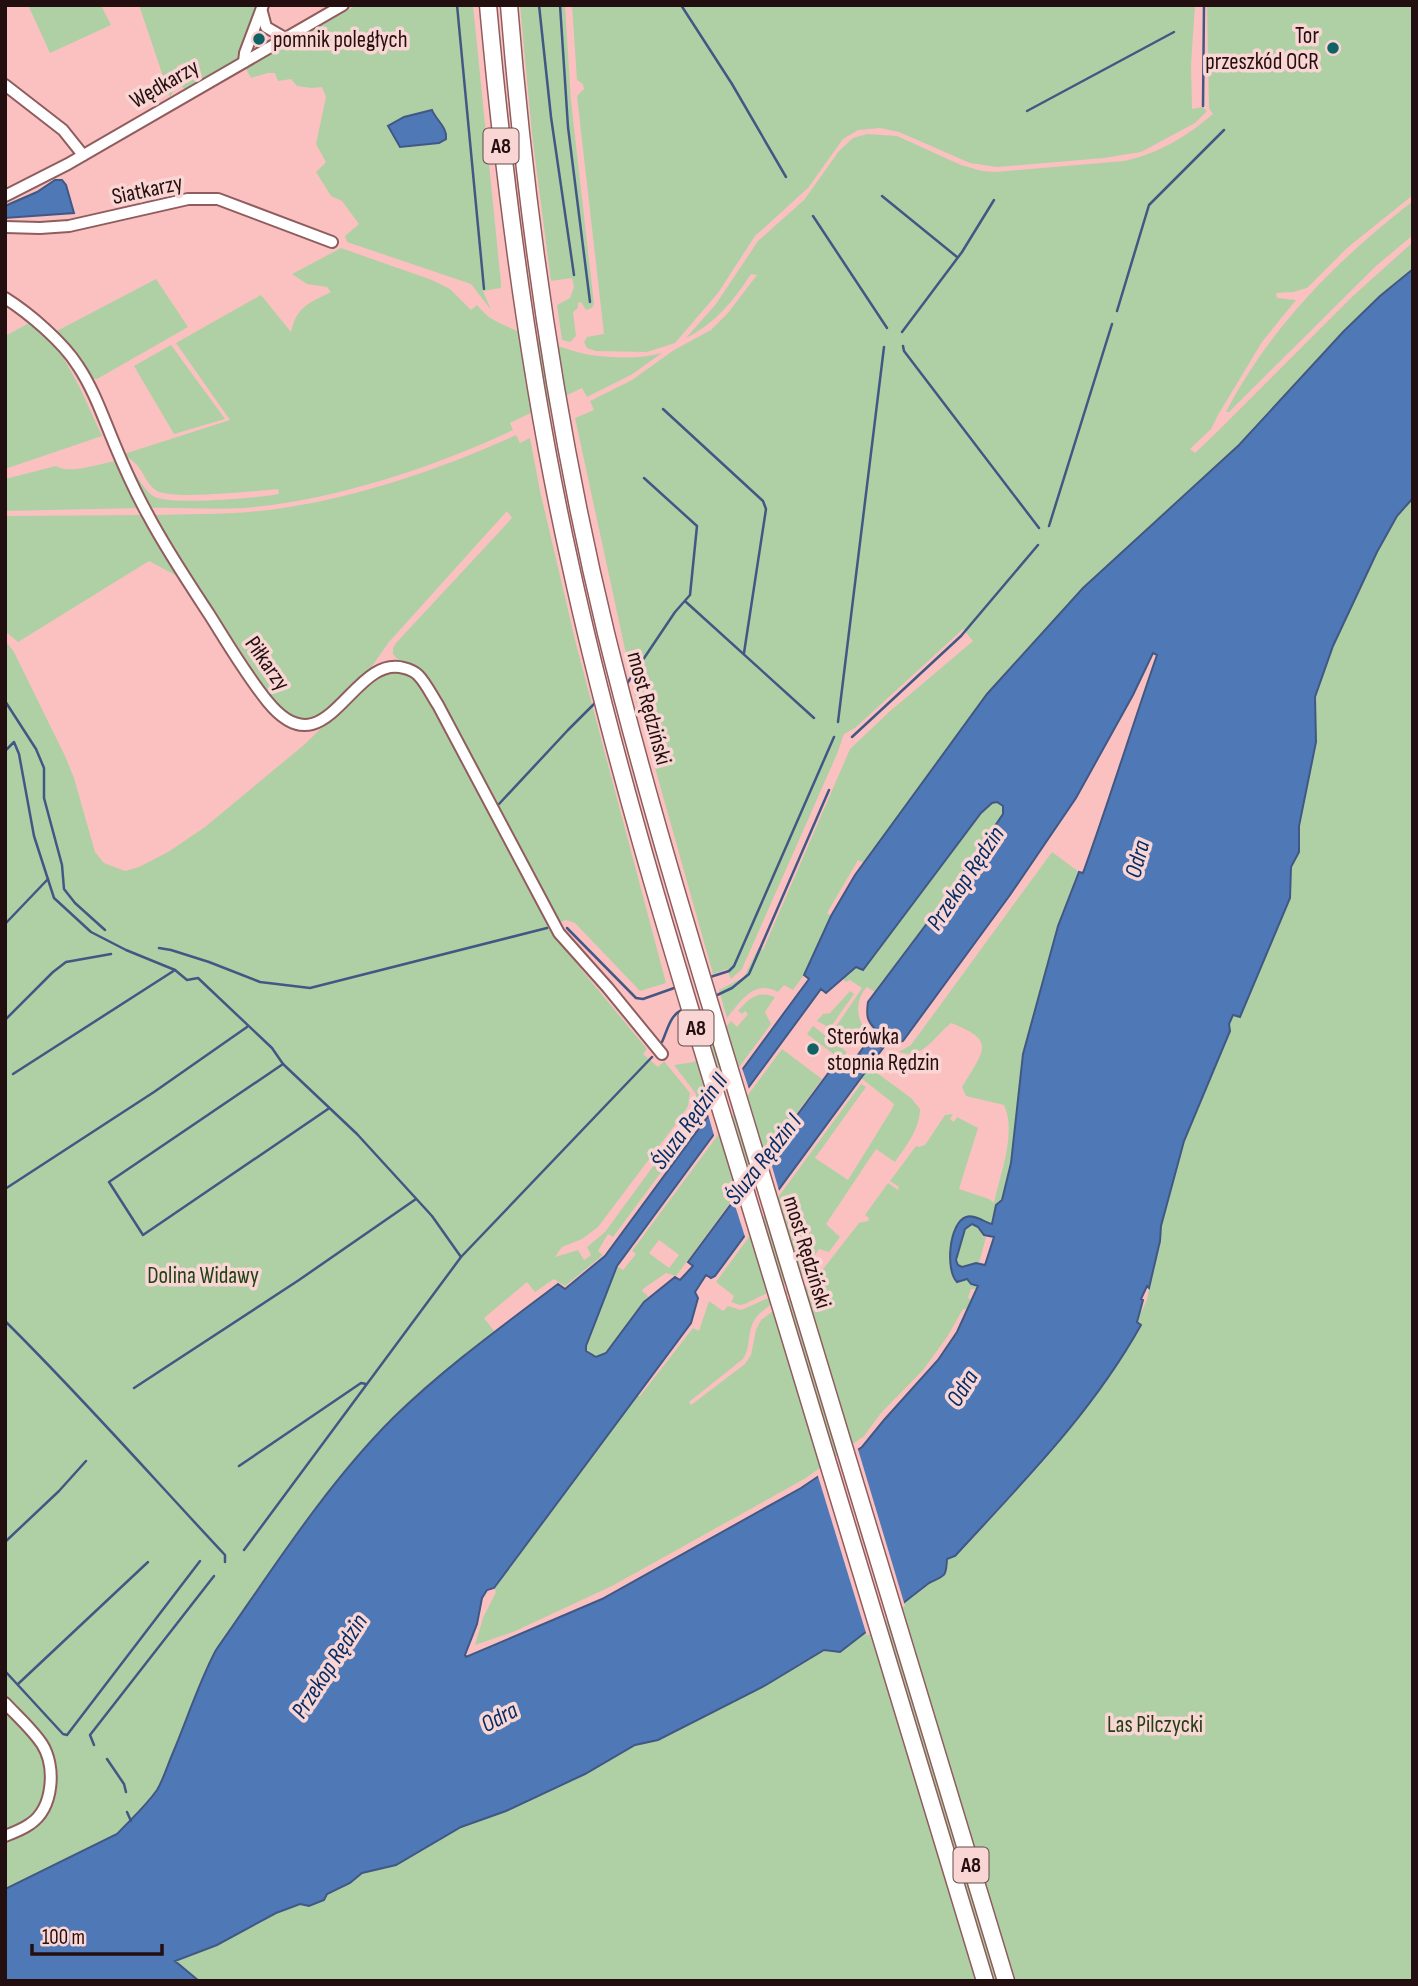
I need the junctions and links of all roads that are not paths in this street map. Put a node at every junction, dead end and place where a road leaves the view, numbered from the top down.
1 (343, 5) edge
2 (488, 5) edge
3 (509, 5) edge
4 (263, 7) edge
5 (285, 38) junction
6 (244, 62) junction
7 (5, 85) edge
8 (83, 155) junction
9 (5, 196) edge
10 (5, 227) edge
11 (332, 242) dead end
12 (5, 298) edge
13 (662, 1054) dead end
14 (5, 1703) edge
15 (5, 1836) edge
16 (985, 1981) edge
17 (1006, 1981) edge

1 - 5 street, Wędkarzy
2 - 16 highway, most Rędziński / A8
3 - 17 highway, most Rędziński / A8
4 - 5 street
4 - 6 street
5 - 6 street, Wędkarzy
6 - 8 street, Wędkarzy
7 - 8 street
8 - 9 street, Wędkarzy
10 - 11 street, Siatkarzy
12 - 13 street, Piłkarzy
14 - 15 street

